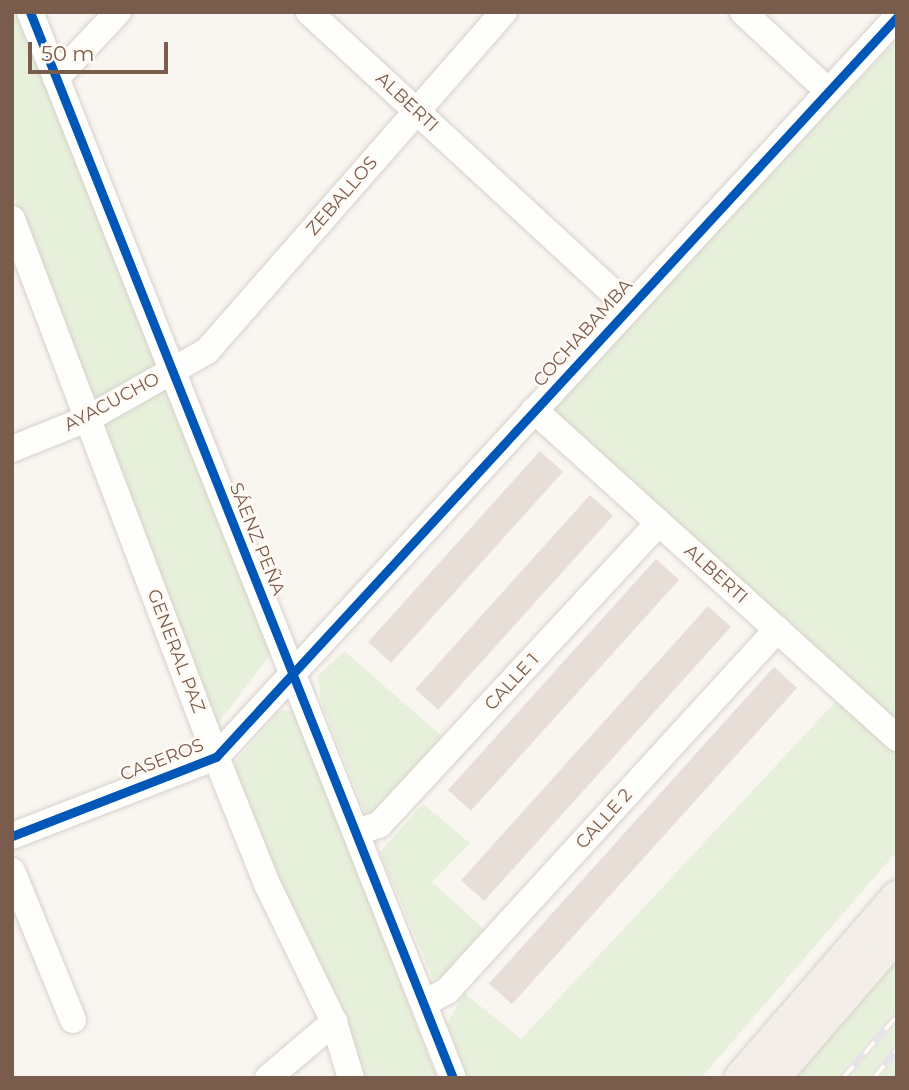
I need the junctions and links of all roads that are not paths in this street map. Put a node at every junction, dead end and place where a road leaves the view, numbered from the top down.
1 (30, 12) edge
2 (118, 12) edge
3 (309, 12) edge
4 (504, 12) edge
5 (743, 12) edge
6 (895, 23) edge
7 (56, 78) junction
8 (828, 91) junction
9 (416, 111) junction
10 (12, 219) edge
11 (628, 306) junction
12 (171, 369) junction
13 (534, 410) junction
14 (89, 418) junction
15 (12, 449) edge
16 (659, 523) junction
17 (777, 629) junction
18 (293, 671) junction
19 (897, 738) edge
20 (216, 757) junction
21 (359, 831) junction
22 (12, 835) edge
23 (12, 871) edge
24 (897, 897) edge
25 (897, 933) edge
26 (426, 1002) junction
27 (73, 1020) dead end
28 (334, 1022) junction
29 (268, 1078) edge
30 (351, 1078) edge
31 (453, 1078) edge
32 (740, 1078) edge
33 (772, 1078) edge

1 - 7 street, SÁENZ PEÑA
2 - 7 street
3 - 9 street, ALBERTI
4 - 9 street, ZEBALLOS
5 - 8 street
6 - 8 street, COCHABAMBA
7 - 12 street, SÁENZ PEÑA
8 - 11 street, COCHABAMBA
9 - 11 street, ALBERTI
9 - 12 street, ZEBALLOS
10 - 14 street, GENERAL PAZ
11 - 13 street, COCHABAMBA
12 - 14 street, AYACUCHO
12 - 18 street, SÁENZ PEÑA
13 - 16 street, ALBERTI
13 - 18 street, COCHABAMBA
14 - 15 street, AYACUCHO
14 - 20 street, GENERAL PAZ
16 - 17 street, ALBERTI
16 - 21 street, CALLE 1
17 - 19 street, ALBERTI
17 - 26 street, CALLE 2
18 - 20 street, CASEROS
18 - 21 street, SÁENZ PEÑA
20 - 22 street, CASEROS
20 - 28 street, GENERAL PAZ
21 - 26 street, SÁENZ PEÑA
23 - 27 street
24 - 32 main road
25 - 33 main road
26 - 31 street, SÁENZ PEÑA
28 - 29 street
28 - 30 street, GENERAL PAZ

